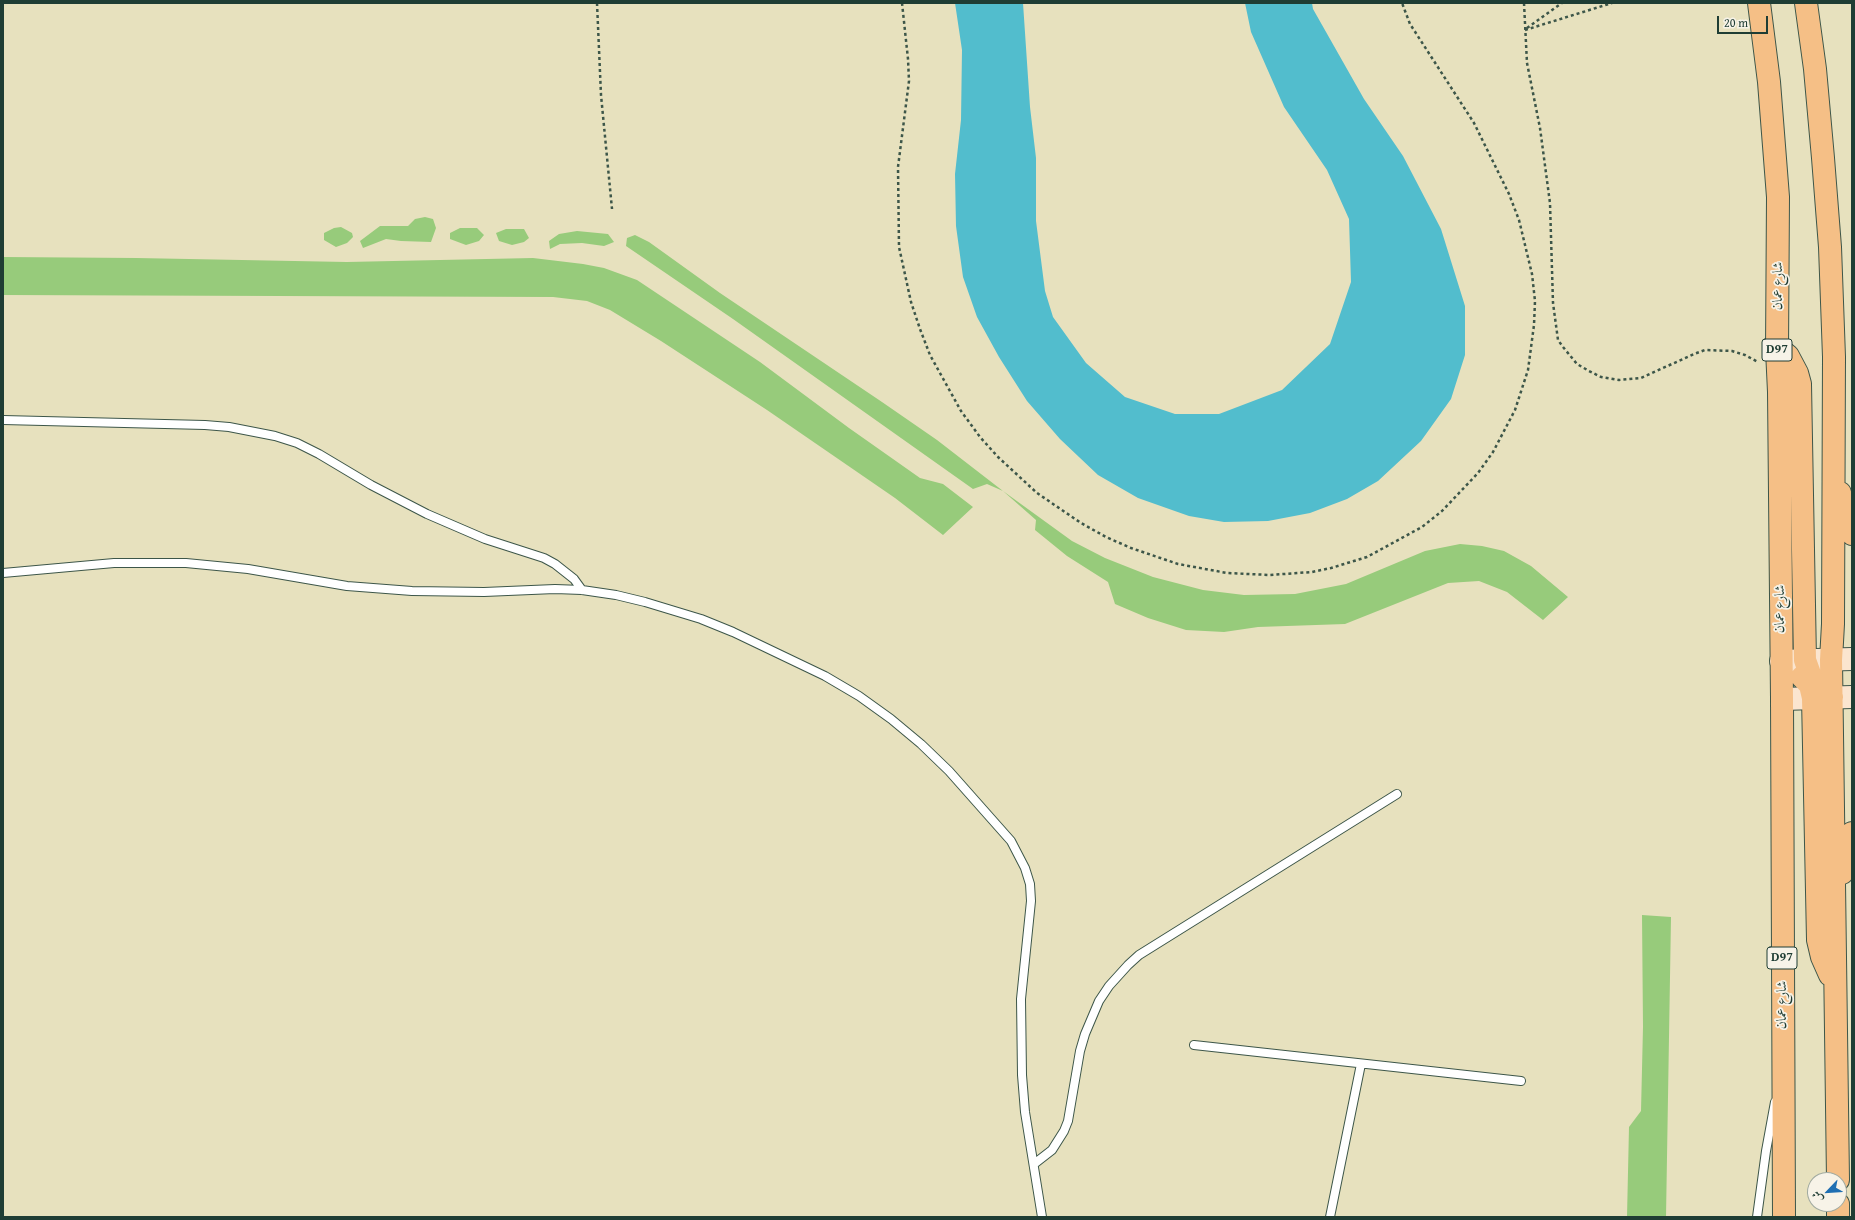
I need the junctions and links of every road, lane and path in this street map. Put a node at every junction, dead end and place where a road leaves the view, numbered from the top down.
1 (597, 3) edge
2 (902, 3) edge
3 (1402, 3) edge
4 (1524, 3) edge
5 (1562, 3) edge
6 (1612, 3) edge
7 (1759, 3) edge
8 (1806, 3) edge
9 (1525, 30) junction
10 (612, 209) dead end
11 (1777, 350) junction
12 (1762, 366) dead end
13 (3, 420) edge
14 (1833, 472) junction
15 (1852, 534) edge
16 (3, 573) edge
17 (582, 590) junction
18 (1852, 659) edge
19 (1805, 660) junction
20 (1830, 660) junction
21 (1781, 668) junction
22 (1832, 697) edge
23 (1782, 699) junction
24 (1397, 794) dead end
25 (1852, 833) edge
26 (1835, 901) junction
27 (1836, 987) junction
28 (1194, 1045) dead end
29 (1361, 1064) junction
30 (1782, 1068) junction
31 (1521, 1081) dead end
32 (1034, 1164) junction
33 (1838, 1172) edge
34 (1042, 1217) edge
35 (1330, 1217) edge
36 (1757, 1217) edge
37 (1784, 1217) edge

1 - 10 path
2 - 3 path
4 - 9 path
5 - 9 path
6 - 9 path
7 - 11 main road, شارع عمان / D97
8 - 14 main road
9 - 12 path
11 - 19 main road
11 - 21 main road, شارع عمان / D97
13 - 17 lane
14 - 15 main road
14 - 20 main road
16 - 17 lane
17 - 32 lane
18 - 20 main road
19 - 20 main road
19 - 21 main road
19 - 22 main road
20 - 22 main road
21 - 22 main road
21 - 23 main road, شارع عمان / D97
22 - 23 main road
22 - 26 main road
22 - 27 main road
23 - 30 main road, شارع عمان / D97
24 - 32 lane
25 - 26 main road
26 - 27 main road
27 - 33 main road
28 - 29 lane
29 - 31 lane
29 - 35 lane
30 - 36 lane
30 - 37 main road, شارع عمان / D97
32 - 34 lane

